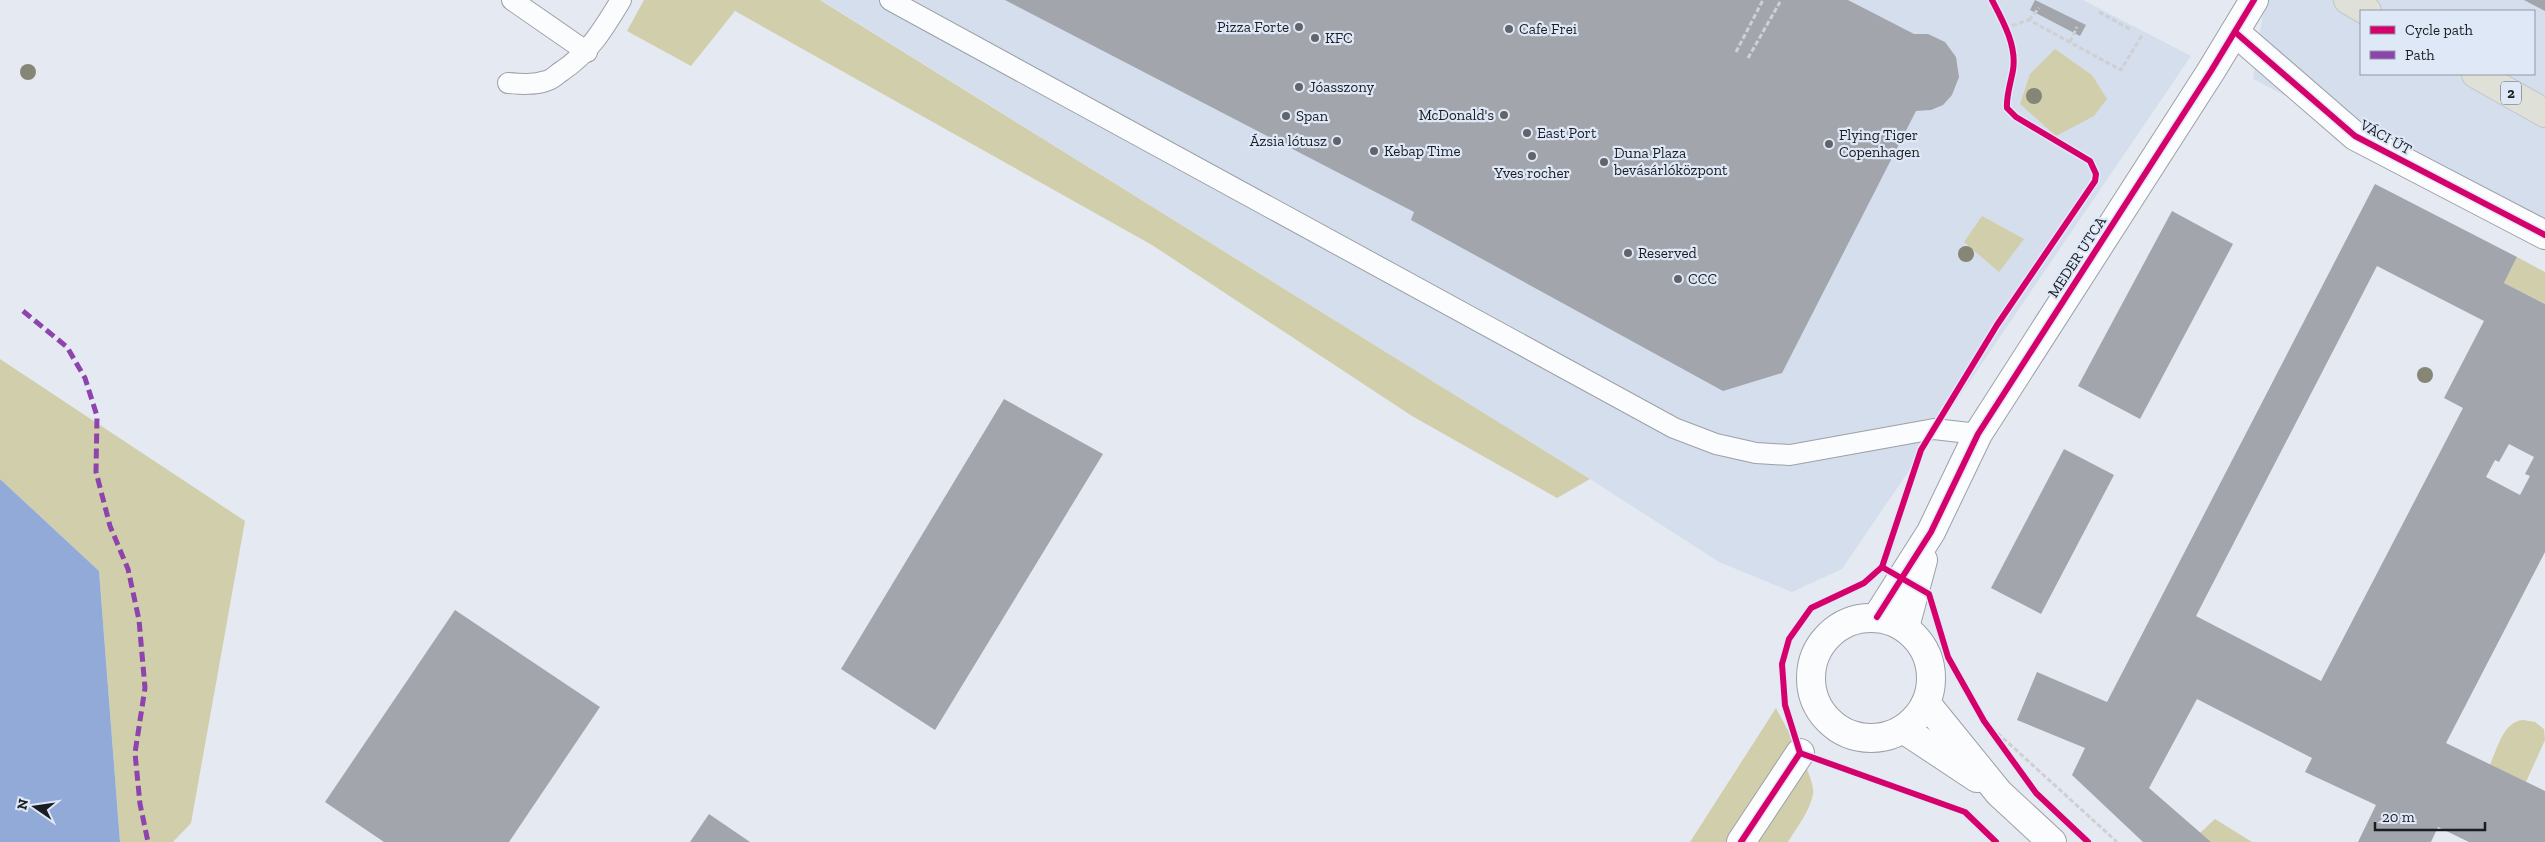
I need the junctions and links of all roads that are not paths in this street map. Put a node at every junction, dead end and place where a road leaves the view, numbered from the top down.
1 (512, 0) edge
2 (621, 0) edge
3 (890, 0) edge
4 (2254, 0) edge
5 (2348, 0) edge
6 (2365, 10) edge
7 (2235, 32) junction
8 (587, 52) junction
9 (2478, 75) edge
10 (508, 83) dead end
11 (2545, 113) edge
12 (2545, 235) edge
13 (1978, 434) junction
14 (1931, 532) junction
15 (1877, 617) junction
16 (1905, 627) junction
17 (1926, 703) junction
18 (1902, 729) junction
19 (1800, 753) dead end
20 (1999, 793) junction
21 (1741, 842) edge
22 (2052, 842) edge

1 - 8 lane
2 - 8 lane
3 - 13 lane
4 - 7 street, MEDER UTCA
5 - 6 main road
7 - 12 street, VÁCI ÚT
7 - 13 street, MEDER UTCA
8 - 10 lane
9 - 11 main road, 2
13 - 14 street, MEDER UTCA
14 - 15 street
14 - 16 street
15 - 16 street
15 - 18 street
16 - 17 street
17 - 18 street
17 - 20 street
18 - 20 street
19 - 21 street
20 - 22 street

